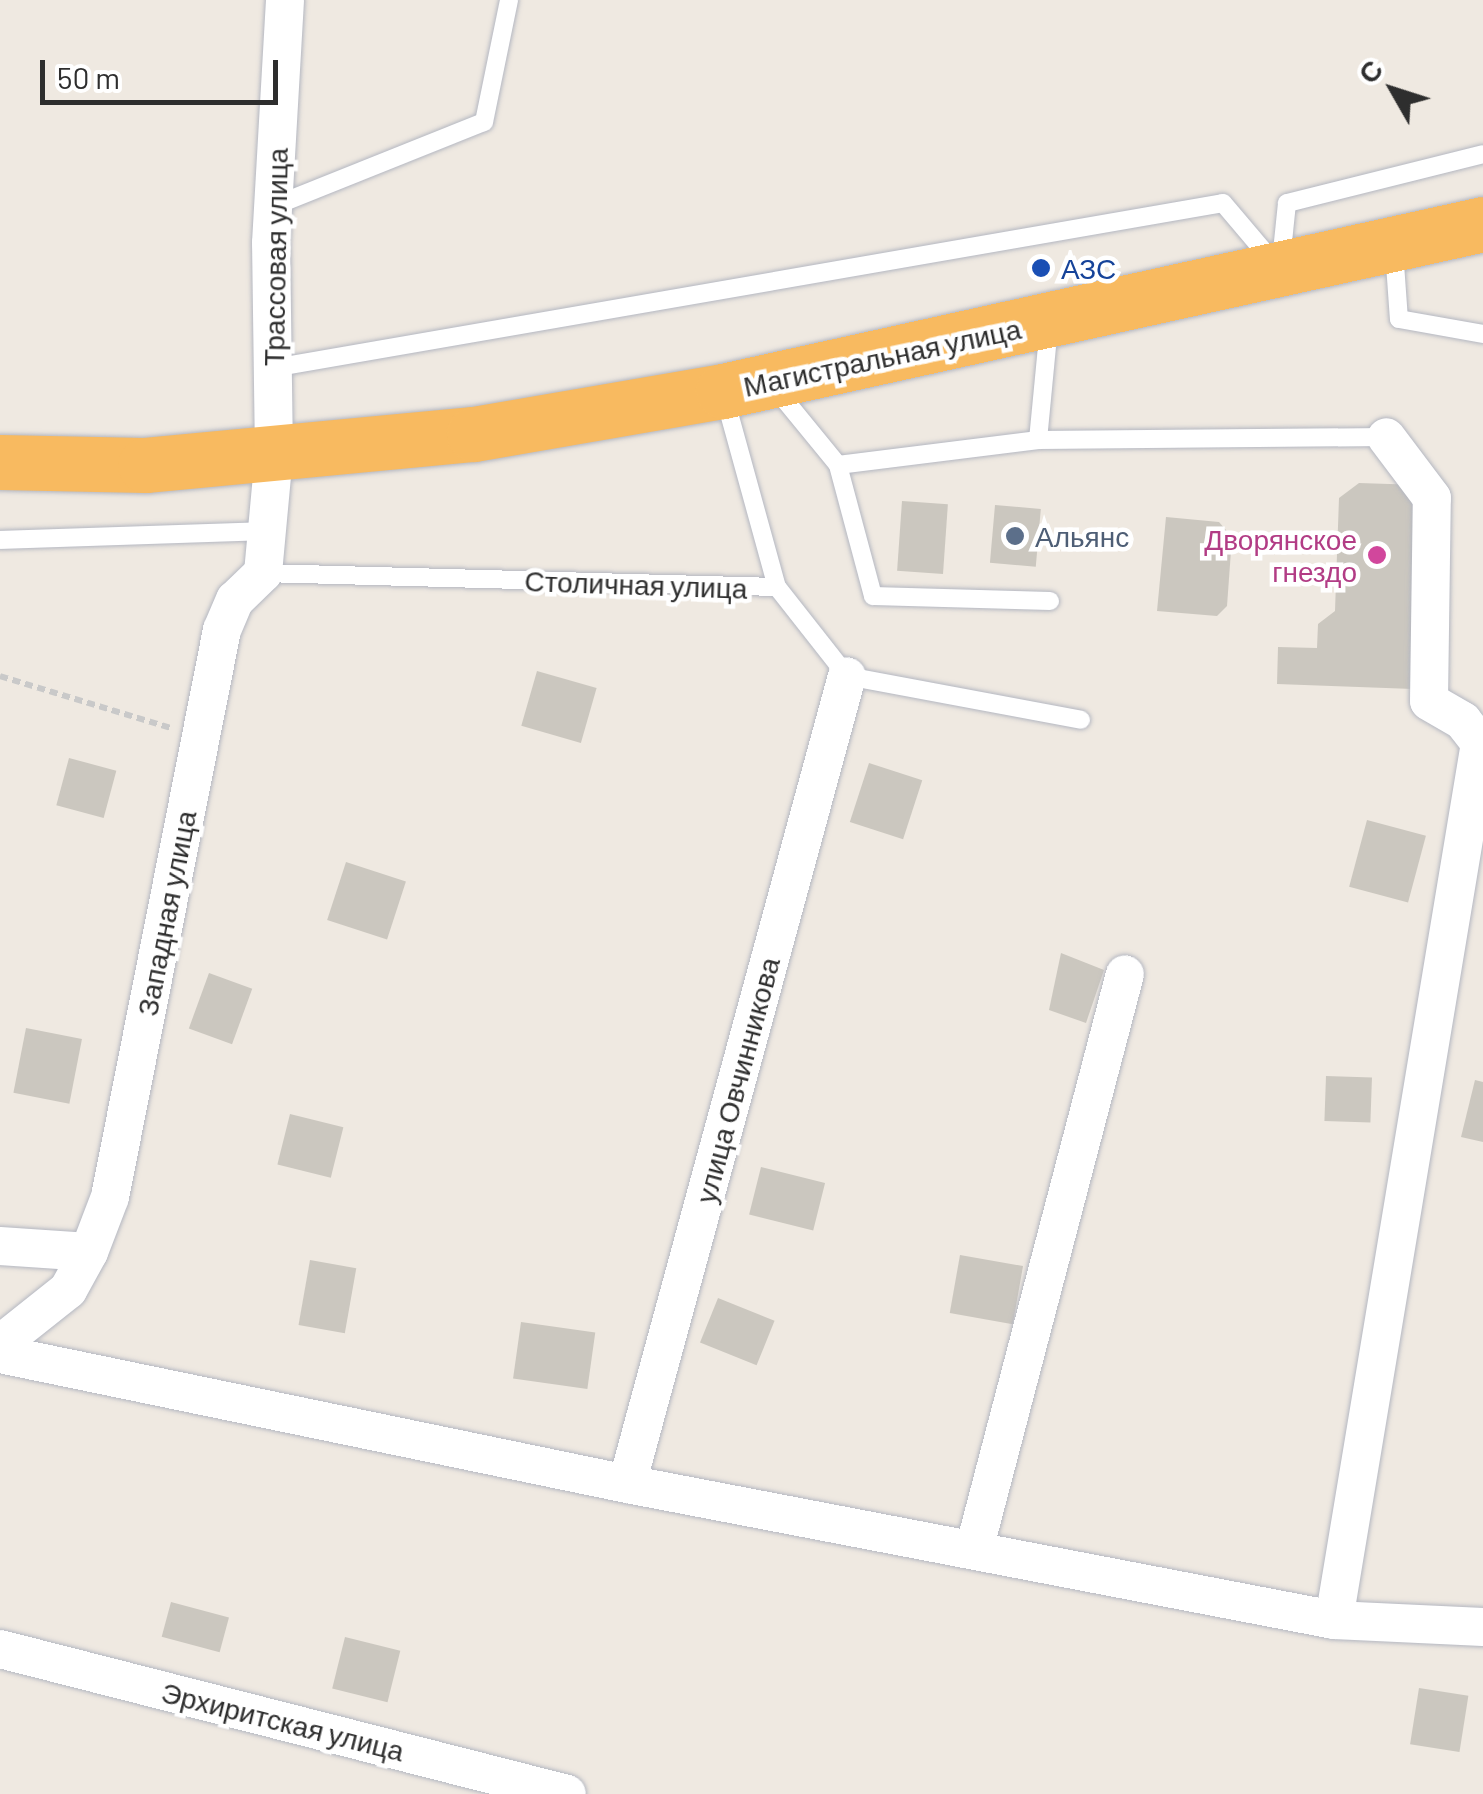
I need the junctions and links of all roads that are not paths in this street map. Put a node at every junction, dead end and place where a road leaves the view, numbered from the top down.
1 (284, 0) edge
2 (508, 0) edge
3 (1483, 154) edge
4 (273, 206) junction
5 (1483, 224) edge
6 (1394, 244) junction
7 (1280, 270) junction
8 (1049, 321) junction
9 (1483, 334) edge
10 (273, 368) junction
11 (746, 386) junction
12 (1386, 436) joint
13 (1038, 440) junction
14 (274, 455) junction
15 (0, 462) edge
16 (838, 465) junction
17 (267, 530) junction
18 (0, 540) edge
19 (263, 574) junction
20 (777, 588) junction
21 (1050, 601) dead end
22 (847, 676) junction
23 (1081, 720) dead end
24 (1481, 743) edge
25 (1125, 974) dead end
26 (0, 1246) edge
27 (89, 1252) junction
28 (0, 1344) edge
29 (0, 1354) edge
30 (627, 1484) junction
31 (974, 1550) junction
32 (1334, 1620) junction
33 (1483, 1627) edge
34 (0, 1648) edge
35 (566, 1794) edge

1 - 4 street, Трассовая улица
2 - 4 lane
3 - 7 lane
4 - 10 street, Трассовая улица
5 - 6 highway, Магистральная улица
6 - 7 highway, Магистральная улица
6 - 9 lane
7 - 8 highway, Магистральная улица
7 - 10 lane
8 - 11 highway, Магистральная улица
8 - 13 lane
10 - 14 street, Трассовая улица
11 - 14 highway, Магистральная улица
11 - 16 lane
11 - 20 lane
12 - 13 lane
12 - 24 street
13 - 16 lane
14 - 15 highway, Магистральная улица
14 - 17 street
16 - 21 lane
17 - 18 lane
17 - 19 street
19 - 20 lane, Столичная улица
19 - 27 street, Западная улица
20 - 22 lane, Столичная улица
22 - 23 lane
22 - 30 street, улица Овчинникова
24 - 32 street
25 - 31 street
26 - 27 street
27 - 28 street, Западная улица
29 - 30 street
30 - 31 street
31 - 32 street
32 - 33 street
34 - 35 street, Эрхиритская улица

